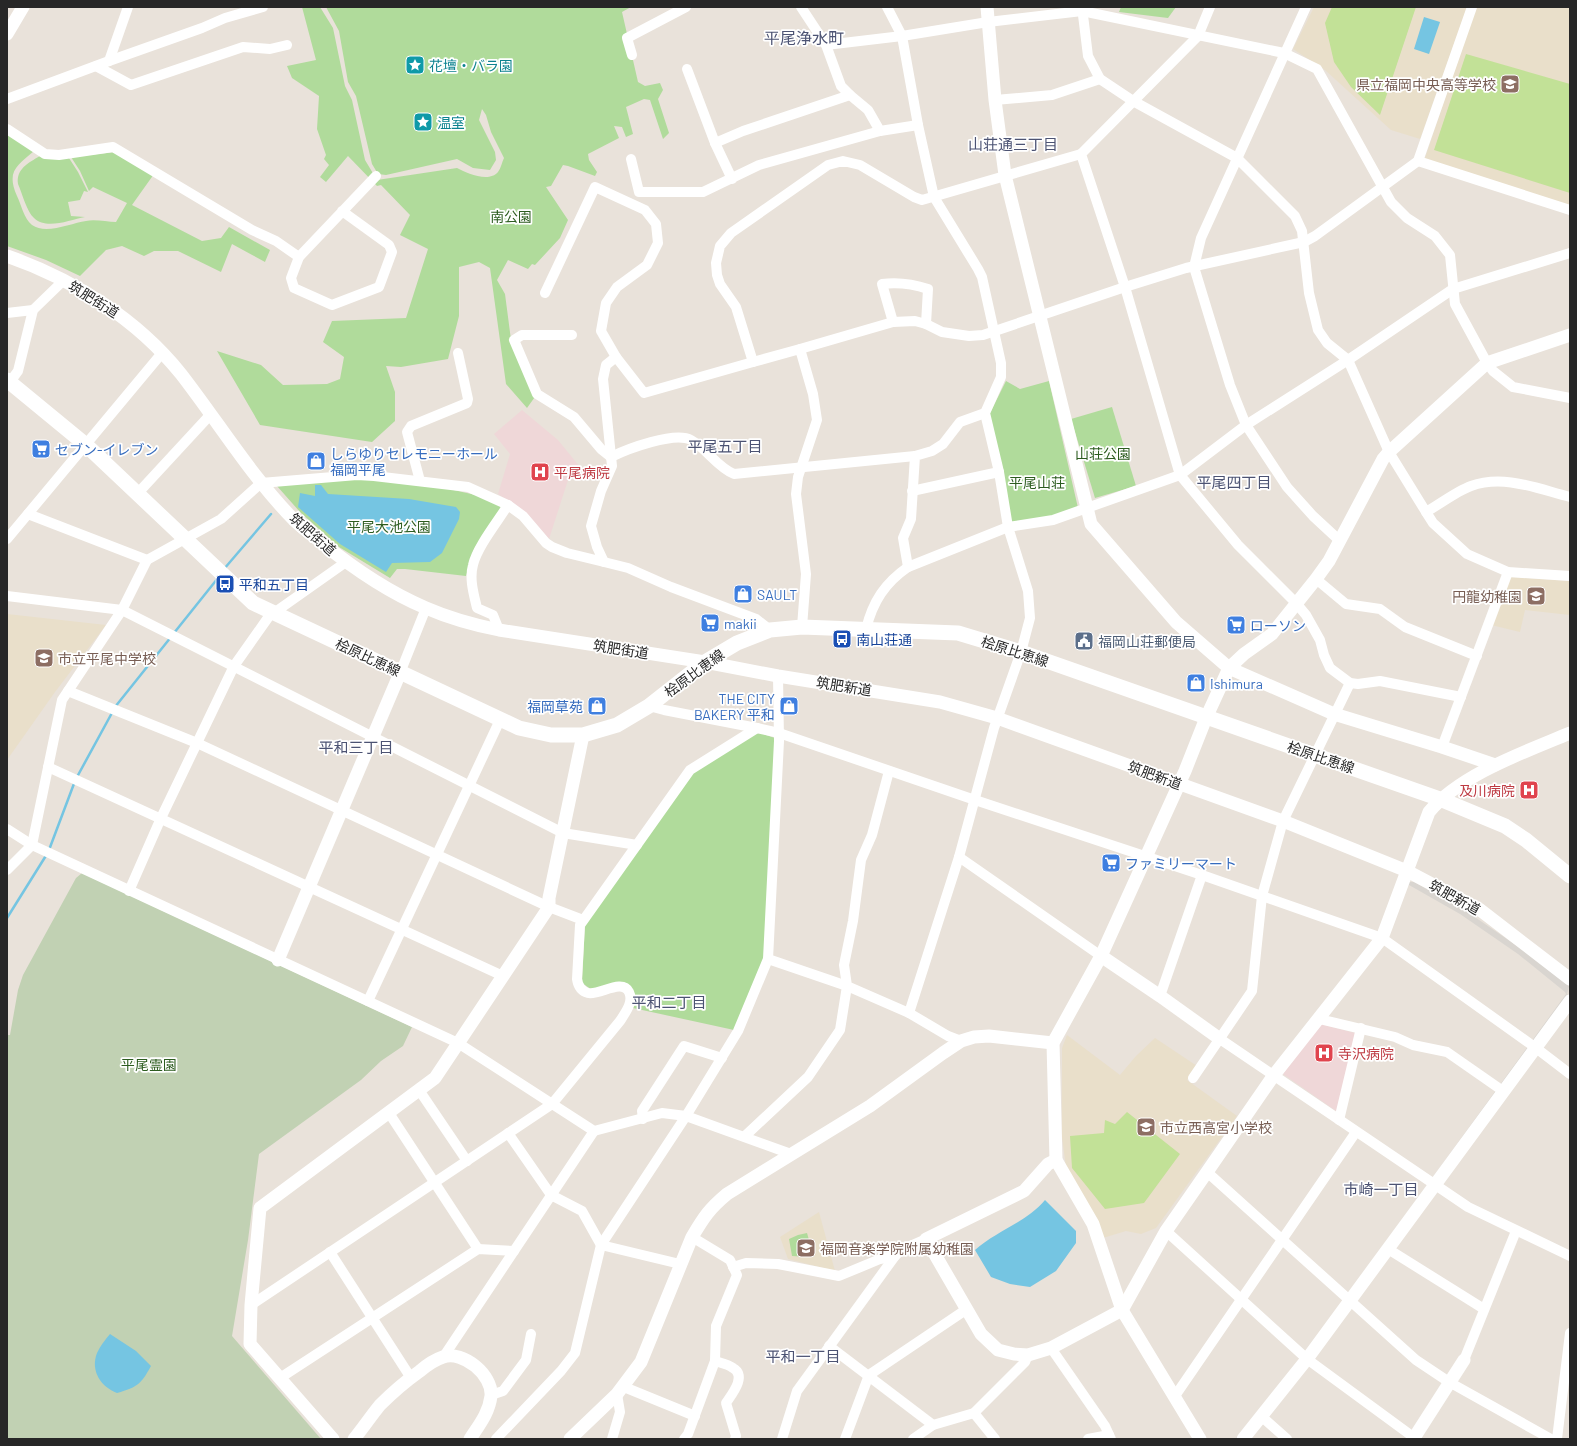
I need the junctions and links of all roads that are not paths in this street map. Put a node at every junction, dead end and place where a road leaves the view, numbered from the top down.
1 (22, 7) edge
2 (128, 7) edge
3 (263, 7) edge
4 (686, 7) edge
5 (801, 7) edge
6 (887, 7) edge
7 (987, 7) edge
8 (1210, 7) edge
9 (1306, 7) edge
10 (1472, 7) edge
11 (1082, 9) edge
12 (988, 22) junction
13 (7, 34) edge
14 (902, 36) junction
15 (1198, 36) junction
16 (826, 44) junction
17 (288, 46) dead end
18 (1284, 53) junction
19 (632, 55) dead end
20 (109, 61) junction
21 (96, 66) junction
22 (687, 69) dead end
23 (1100, 79) junction
24 (850, 95) junction
25 (7, 99) edge
26 (995, 100) junction
27 (1133, 101) junction
28 (918, 125) junction
29 (7, 129) edge
30 (880, 131) junction
31 (715, 143) junction
32 (1081, 154) junction
33 (1237, 158) junction
34 (631, 159) dead end
35 (1418, 161) junction
36 (376, 176) dead end
37 (1005, 176) junction
38 (732, 179) junction
39 (1382, 188) junction
40 (934, 197) junction
41 (1570, 210) edge
42 (342, 211) junction
43 (1304, 242) junction
44 (1570, 253) edge
45 (7, 256) edge
46 (299, 257) junction
47 (1194, 267) junction
48 (64, 280) junction
49 (1125, 287) junction
50 (1453, 289) junction
51 (545, 293) dead end
52 (33, 310) junction
53 (7, 313) edge
54 (1040, 315) junction
55 (893, 322) junction
56 (926, 324) junction
57 (994, 331) junction
58 (572, 335) dead end
59 (1570, 336) edge
60 (800, 349) junction
61 (162, 353) junction
62 (458, 353) dead end
63 (616, 357) junction
64 (1348, 360) junction
65 (753, 362) junction
66 (1487, 363) junction
67 (8, 383) edge
68 (1570, 398) edge
69 (985, 413) junction
70 (211, 414) junction
71 (1246, 425) junction
72 (86, 445) junction
73 (1389, 452) junction
74 (611, 456) junction
75 (915, 456) junction
76 (801, 468) junction
77 (999, 472) junction
78 (1180, 475) junction
79 (420, 481) junction
80 (261, 483) junction
81 (912, 491) junction
82 (138, 493) junction
83 (1570, 497) edge
84 (508, 505) junction
85 (1086, 508) junction
86 (1426, 512) junction
87 (28, 514) junction
88 (1008, 527) junction
89 (7, 539) edge
90 (186, 539) junction
91 (1340, 540) junction
92 (147, 560) junction
93 (346, 562) junction
94 (604, 562) junction
95 (908, 567) junction
96 (1508, 572) junction
97 (1570, 576) edge
98 (1316, 579) junction
99 (7, 596) edge
100 (1296, 603) junction
101 (426, 608) junction
102 (122, 610) junction
103 (272, 612) junction
104 (802, 627) junction
105 (499, 630) junction
106 (770, 630) junction
107 (866, 630) junction
108 (1021, 652) junction
109 (1477, 656) junction
110 (705, 662) junction
111 (234, 666) junction
112 (1229, 668) junction
113 (400, 673) junction
114 (778, 676) junction
115 (1350, 683) junction
116 (68, 691) junction
117 (1461, 697) junction
118 (649, 706) junction
119 (1334, 714) junction
120 (997, 718) junction
121 (1206, 718) junction
122 (500, 720) junction
123 (757, 728) junction
124 (779, 733) junction
125 (1570, 733) edge
126 (583, 735) junction
127 (373, 736) junction
128 (197, 743) junction
129 (1442, 747) junction
130 (1315, 755) junction
131 (1495, 765) junction
132 (48, 766) junction
133 (889, 771) junction
134 (1179, 783) junction
135 (469, 786) junction
136 (1440, 799) junction
137 (975, 800) junction
138 (342, 810) junction
139 (161, 818) junction
140 (1283, 821) junction
141 (7, 829) edge
142 (563, 833) junction
143 (637, 845) junction
144 (32, 846) junction
145 (437, 854) junction
146 (959, 857) junction
147 (1147, 857) junction
148 (7, 870) edge
149 (1407, 871) junction
150 (1202, 875) junction
151 (1570, 876) edge
152 (310, 887) junction
153 (129, 891) junction
154 (1262, 896) junction
155 (549, 907) junction
156 (583, 920) junction
157 (402, 929) junction
158 (1382, 938) junction
159 (1102, 956) junction
160 (768, 959) junction
161 (278, 960) junction
162 (503, 976) junction
163 (1570, 979) edge
164 (847, 986) junction
165 (1160, 996) junction
166 (368, 1001) junction
167 (1570, 1001) edge
168 (909, 1013) junction
169 (1319, 1019) junction
170 (1360, 1028) junction
171 (1220, 1039) junction
172 (961, 1041) junction
173 (1053, 1042) junction
174 (458, 1043) junction
175 (1536, 1048) junction
176 (722, 1058) junction
177 (1570, 1074) edge
178 (1274, 1075) junction
179 (1193, 1078) dead end
180 (419, 1090) junction
181 (1503, 1091) junction
182 (552, 1104) junction
183 (389, 1113) junction
184 (686, 1116) junction
185 (643, 1119) junction
186 (1339, 1120) junction
187 (594, 1131) junction
188 (1356, 1132) junction
189 (508, 1133) junction
190 (745, 1136) junction
191 (791, 1154) junction
192 (1056, 1160) junction
193 (467, 1161) junction
194 (1207, 1172) junction
195 (434, 1182) junction
196 (1435, 1185) junction
197 (551, 1195) junction
198 (1166, 1231) junction
199 (1516, 1231) junction
200 (692, 1238) junction
201 (926, 1239) junction
202 (1282, 1239) junction
203 (601, 1246) junction
204 (478, 1249) junction
205 (1388, 1249) junction
206 (514, 1251) junction
207 (330, 1252) junction
208 (895, 1256) junction
209 (1570, 1256) edge
210 (680, 1264) junction
211 (733, 1267) junction
212 (1241, 1299) junction
213 (1350, 1301) junction
214 (250, 1305) junction
215 (1484, 1309) junction
216 (967, 1310) junction
217 (1122, 1310) junction
218 (372, 1318) junction
219 (1570, 1333) edge
220 (531, 1334) dead end
221 (829, 1346) junction
222 (1051, 1348) junction
223 (1028, 1355) junction
224 (444, 1356) junction
225 (1308, 1359) junction
226 (1464, 1360) joint
227 (715, 1361) junction
228 (869, 1375) junction
229 (280, 1378) junction
230 (411, 1378) junction
231 (1450, 1382) junction
232 (620, 1390) junction
233 (491, 1395) junction
234 (1175, 1396) junction
235 (974, 1413) junction
236 (694, 1416) junction
237 (1261, 1416) junction
238 (933, 1425) junction
239 (920, 1435) edge
240 (1110, 1437) edge
241 (333, 1439) edge
242 (354, 1439) edge
243 (470, 1439) edge
244 (496, 1439) edge
245 (570, 1439) edge
246 (612, 1439) edge
247 (684, 1439) edge
248 (735, 1439) edge
249 (782, 1439) edge
250 (845, 1439) edge
251 (913, 1439) edge
252 (995, 1439) edge
253 (1088, 1439) edge
254 (1200, 1439) edge
255 (1243, 1439) edge
256 (1287, 1439) edge
257 (1414, 1439) edge
258 (1551, 1439) edge
259 (1557, 1439) edge

1 - 13 street
2 - 20 street
3 - 20 street
4 - 19 street
5 - 16 street
6 - 14 street
7 - 12 street
8 - 15 street
9 - 18 street
10 - 35 street
11 - 12 street
11 - 15 street
11 - 23 street
12 - 14 street
12 - 26 street
14 - 16 street
14 - 28 street
15 - 18 street
15 - 27 street
16 - 24 street
17 - 21 street
18 - 33 street
18 - 39 street
20 - 21 street
21 - 25 street
22 - 31 street
23 - 26 street
23 - 27 street
24 - 30 street
24 - 31 street
26 - 37 street
27 - 32 street
27 - 33 street
28 - 30 street
28 - 40 street
29 - 46 street
30 - 38 street
31 - 38 street
32 - 37 street
32 - 49 street
33 - 43 street
33 - 47 street
34 - 38 street
35 - 39 street
35 - 41 street
36 - 42 street
37 - 40 street
37 - 54 street
39 - 43 street
39 - 50 street
40 - 57 street
40 - 65 street
42 - 46 street
42 - 46 street
43 - 47 street
43 - 64 street
44 - 50 street
45 - 48 street, 筑肥街道
47 - 49 street
47 - 71 street
48 - 52 street
48 - 61 street, 筑肥街道
49 - 54 street
49 - 78 street
50 - 64 street
50 - 66 street
51 - 63 street
52 - 53 street
52 - 67 street
54 - 57 street
54 - 85 street
55 - 56 street
55 - 56 street
55 - 60 street
56 - 57 street
57 - 69 street
58 - 74 street
59 - 66 street
60 - 65 street
60 - 76 street
61 - 70 street, 筑肥街道
61 - 72 street
62 - 79 street
63 - 65 street
63 - 74 street
64 - 71 street
64 - 73 street
66 - 68 street
66 - 73 street
67 - 72 main road, 桧原比恵線
69 - 75 street
69 - 77 street
70 - 80 street, 筑肥街道
70 - 82 street
71 - 78 street
71 - 91 street
72 - 82 main road, 桧原比恵線
72 - 87 street
73 - 86 street
73 - 91 street
74 - 76 street
74 - 94 street
75 - 76 street
75 - 81 street
76 - 104 street
77 - 81 street
77 - 88 street
78 - 85 street
78 - 100 street
79 - 80 street
79 - 84 street
80 - 90 street
80 - 93 street, 筑肥街道
81 - 95 street
82 - 90 main road, 桧原比恵線
83 - 86 street
84 - 94 street
84 - 105 street
85 - 88 street
85 - 112 street
86 - 96 street
87 - 89 street
87 - 92 street
88 - 95 street
88 - 108 street
90 - 92 street
90 - 103 main road, 桧原比恵線
91 - 98 street
92 - 102 street
93 - 101 street, 筑肥街道
93 - 103 street, 筑肥街道
94 - 106 street
95 - 107 street
96 - 97 street
96 - 109 street
98 - 100 street
98 - 109 street
99 - 102 street
100 - 112 street
100 - 115 street
101 - 105 street, 筑肥街道
101 - 113 street
102 - 111 street
102 - 116 street
103 - 111 street, 筑肥街道
103 - 113 main road, 桧原比恵線
104 - 106 main road, 桧原比恵線
104 - 107 main road, 桧原比恵線
105 - 110 street, 筑肥街道
106 - 110 main road, 桧原比恵線
107 - 108 main road, 桧原比恵線
108 - 120 street
108 - 121 main road, 桧原比恵線
109 - 117 street
110 - 114 street, 筑肥新道
110 - 118 main road, 桧原比恵線
111 - 127 street
111 - 128 street, 筑肥街道
112 - 119 street
112 - 121 street
113 - 122 main road, 桧原比恵線
113 - 127 street
114 - 120 street, 筑肥新道
114 - 124 street
115 - 117 street
115 - 119 street
116 - 128 street
116 - 132 street
117 - 129 street
118 - 123 street
118 - 126 main road, 桧原比恵線
119 - 129 street
119 - 130 street
120 - 134 street, 筑肥新道
120 - 137 street
121 - 130 main road, 桧原比恵線
121 - 134 street
122 - 126 main road, 桧原比恵線
122 - 135 street
123 - 124 street
123 - 143 street
124 - 133 street
124 - 160 street
125 - 131 street
126 - 142 street
127 - 135 street
127 - 138 street
128 - 138 street
128 - 139 street, 筑肥街道
129 - 131 street
130 - 136 main road, 桧原比恵線
130 - 140 street
131 - 136 street
132 - 139 street
132 - 144 street
133 - 137 street
133 - 164 street
134 - 140 street, 筑肥新道
134 - 147 street
135 - 142 street
135 - 145 street
136 - 149 street
136 - 151 main road, 桧原比恵線
137 - 146 street
137 - 147 street
138 - 145 street
138 - 152 street
139 - 152 street
139 - 153 street, 筑肥街道
140 - 149 street, 筑肥新道
140 - 154 street
141 - 144 street
142 - 143 street
142 - 155 street
143 - 156 street
144 - 148 street
144 - 153 street
145 - 155 street
145 - 157 street
146 - 159 street
146 - 168 street
147 - 150 street
147 - 159 street
149 - 158 street
149 - 163 street, 筑肥新道
150 - 154 street
150 - 165 street
152 - 157 street
152 - 161 street
153 - 161 street
154 - 158 street
154 - 171 street
155 - 156 street
155 - 162 street
156 - 182 street
157 - 162 street
157 - 166 street
158 - 169 street
158 - 175 street
159 - 165 street
159 - 173 street
160 - 164 street
160 - 176 street
161 - 166 street
162 - 174 street
164 - 168 street
164 - 190 street
165 - 171 street
166 - 174 street
167 - 175 street
168 - 172 street
169 - 170 street
169 - 178 street
170 - 181 street
170 - 186 street
171 - 178 street
171 - 179 street
172 - 173 street
172 - 191 street
173 - 192 street
174 - 180 street
174 - 182 street
175 - 177 street
175 - 181 street
176 - 184 street
176 - 185 street
178 - 186 street
178 - 194 street
180 - 183 street
180 - 193 street
181 - 196 street
182 - 187 street
182 - 189 street
183 - 195 street
183 - 214 street
184 - 185 street
184 - 190 street
184 - 203 street
185 - 187 street
186 - 188 street
187 - 197 street
188 - 196 street
188 - 202 street
189 - 193 street
189 - 197 street
190 - 191 street
191 - 200 street
192 - 201 street
192 - 217 street
193 - 195 street
194 - 198 street
194 - 202 street
195 - 204 street
195 - 207 street
196 - 199 street
196 - 205 street
197 - 203 street
197 - 206 street
198 - 212 street
198 - 217 street
199 - 209 street
199 - 215 street
200 - 210 street
200 - 211 street
201 - 208 street
201 - 216 street
202 - 212 street
202 - 213 street
203 - 210 street
203 - 244 street
204 - 206 street
204 - 218 street
205 - 213 street
205 - 215 street
206 - 224 street
207 - 214 street
207 - 218 street
208 - 211 street
208 - 221 street
210 - 232 street
211 - 227 street
212 - 225 street
212 - 234 street
213 - 225 street
213 - 231 street
214 - 229 street
215 - 226 street
216 - 223 street
216 - 228 street
217 - 222 street
217 - 234 street
218 - 229 street
218 - 230 street
219 - 259 street
220 - 233 street
221 - 228 street
221 - 249 street
222 - 223 street
222 - 240 street
223 - 235 street
224 - 230 street
224 - 233 street
225 - 237 street
225 - 257 street
226 - 231 street
227 - 236 street
227 - 248 street
228 - 238 street
228 - 250 street
229 - 241 street
230 - 242 street
231 - 257 street
231 - 258 street
232 - 236 street
232 - 245 street
232 - 246 street
233 - 243 street
234 - 254 street
235 - 238 street
235 - 252 street
236 - 247 street
237 - 255 street
237 - 256 street
238 - 239 street
239 - 251 street
240 - 253 street

